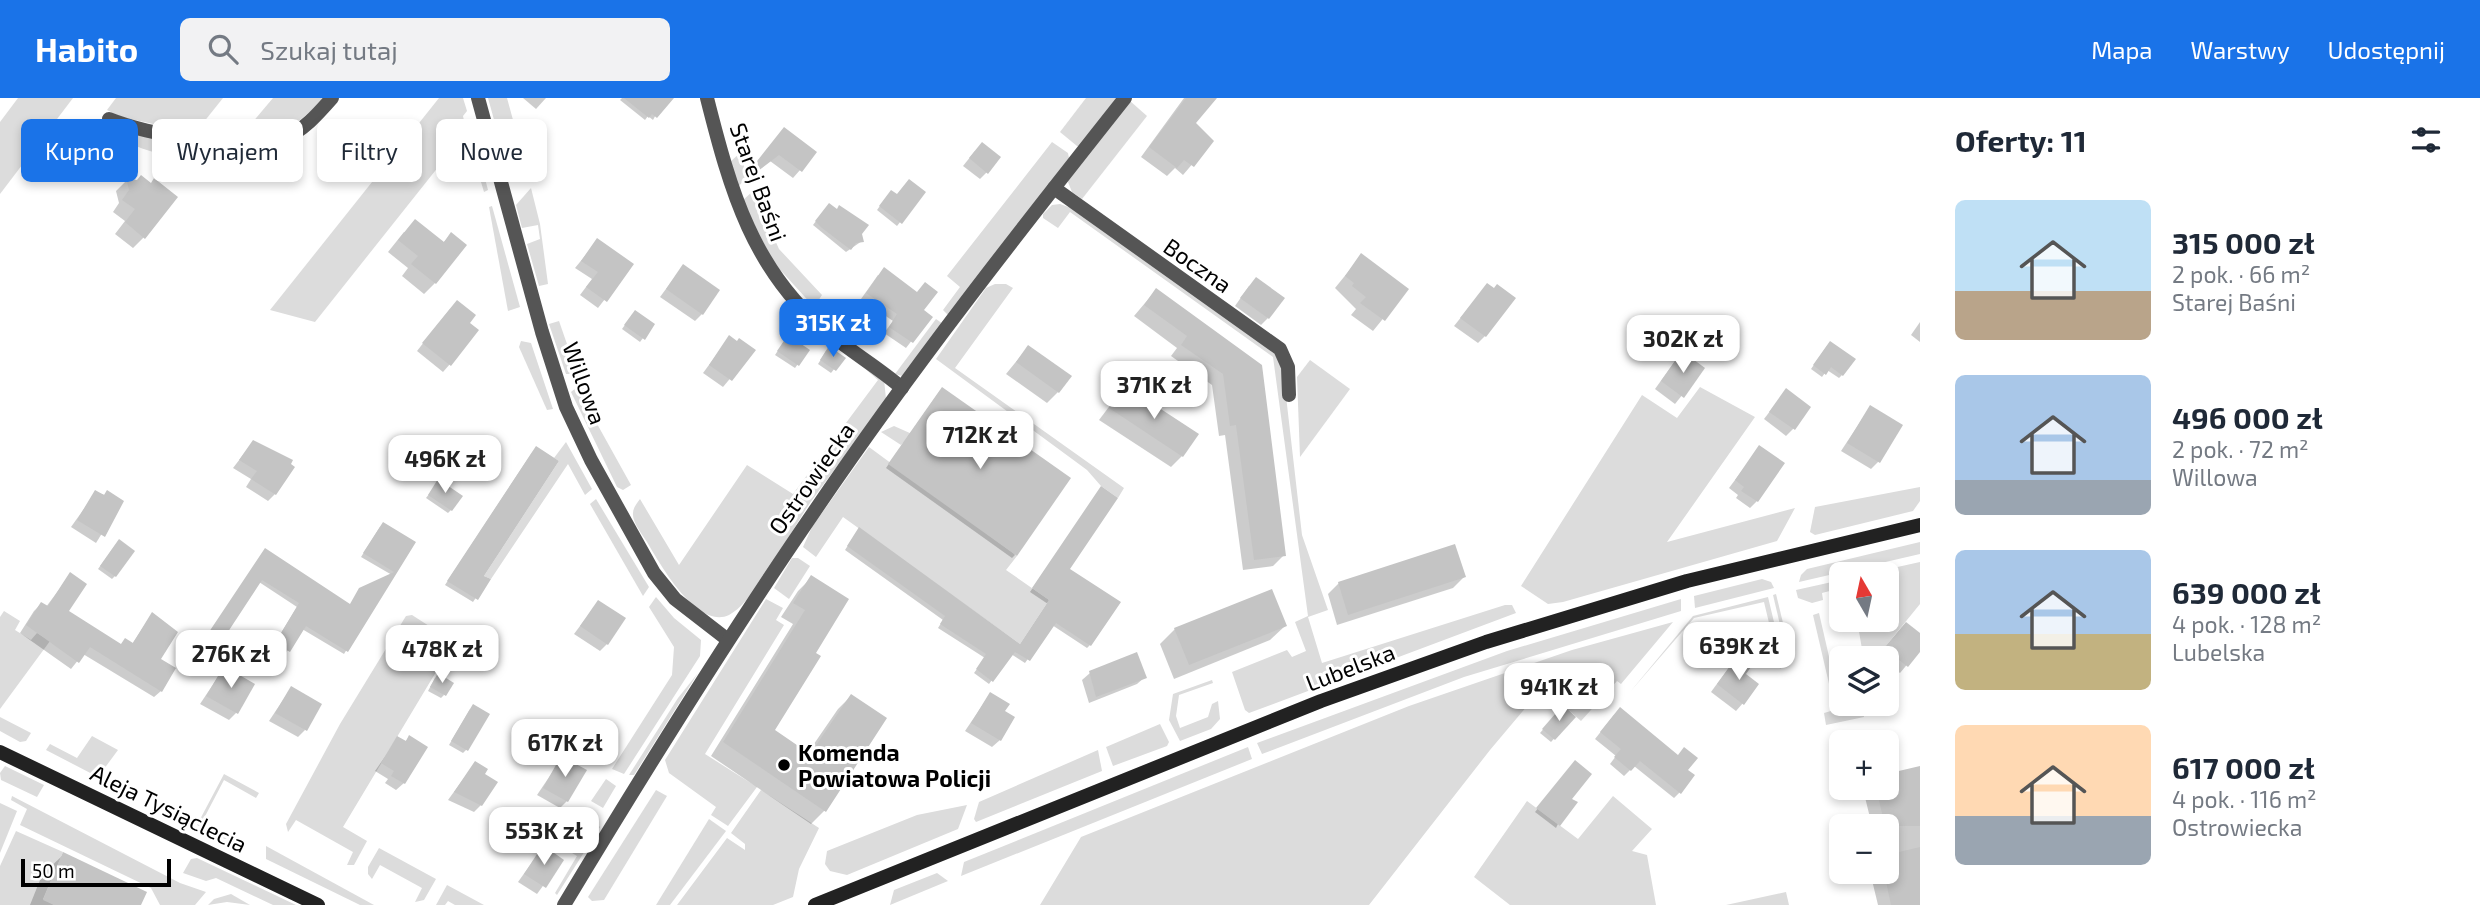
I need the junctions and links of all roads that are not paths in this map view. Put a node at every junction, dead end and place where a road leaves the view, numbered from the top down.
1 (332, 98) edge
2 (478, 98) edge
3 (707, 98) edge
4 (1125, 98) edge
5 (138, 128) edge
6 (1054, 188) junction
7 (902, 388) junction
8 (1289, 395) dead end
9 (1920, 525) edge
10 (728, 640) junction
11 (0, 752) edge
12 (318, 905) edge
13 (564, 905) edge
14 (815, 905) edge

1 - 5 street
2 - 10 street, Willowa
3 - 7 street, Starej Baśni
4 - 6 street, Ostrowiecka
6 - 7 street, Ostrowiecka
6 - 8 street, Boczna
7 - 10 street, Ostrowiecka
9 - 14 street, Lubelska
10 - 13 street, Ostrowiecka
11 - 12 street, Aleja Tysiąclecia

